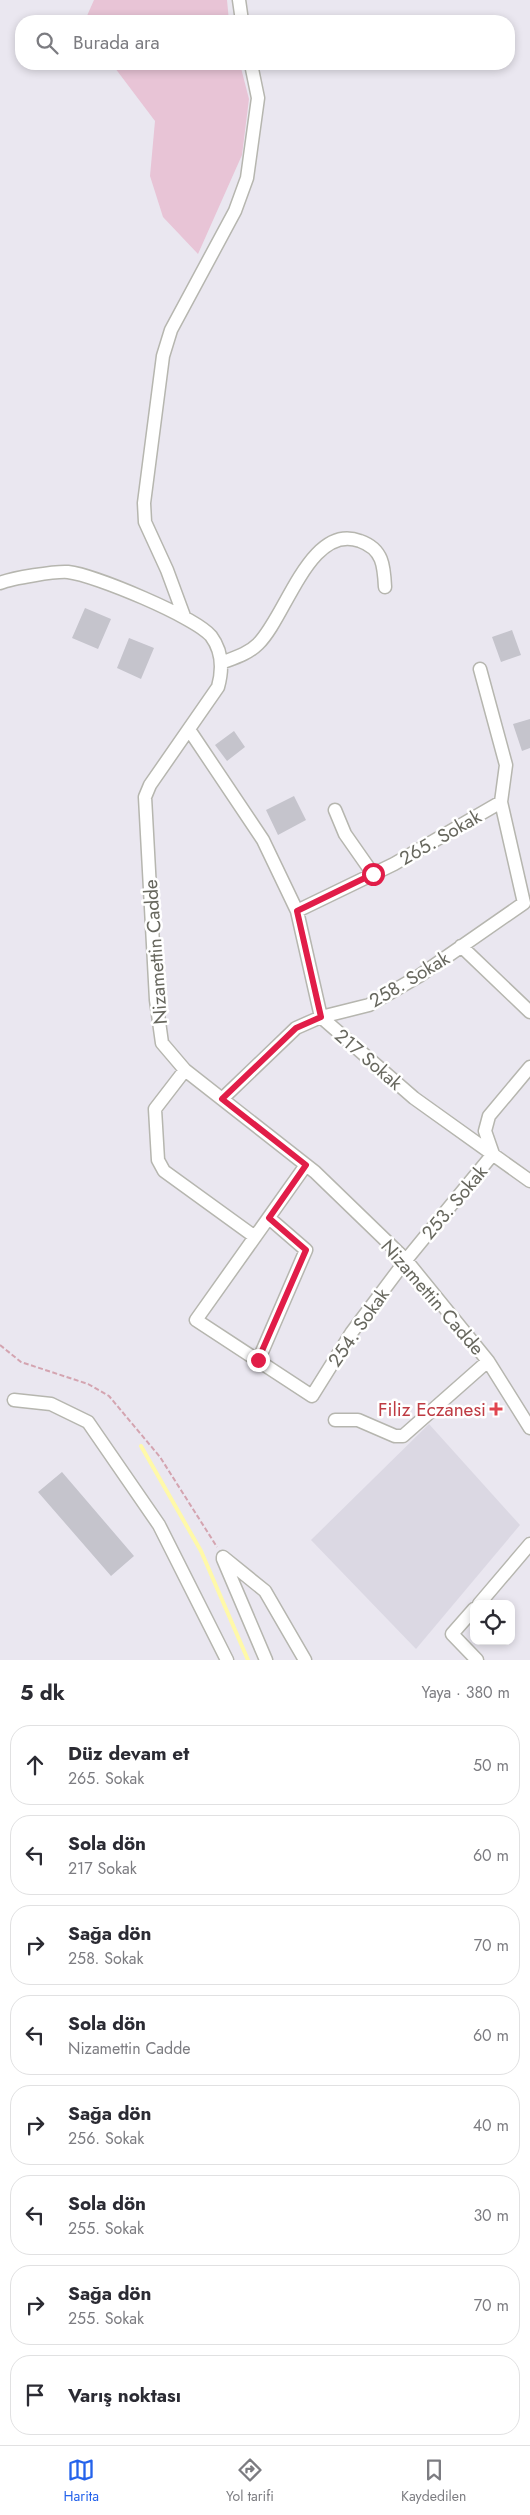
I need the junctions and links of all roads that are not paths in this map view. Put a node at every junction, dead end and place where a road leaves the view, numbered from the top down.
1 (239, 0) edge
2 (241, 15) edge
3 (252, 70) edge
4 (0, 583) edge
5 (385, 587) dead end
6 (184, 616) junction
7 (221, 663) junction
8 (480, 669) dead end
9 (190, 731) junction
10 (501, 802) junction
11 (335, 810) dead end
12 (373, 874) junction
13 (527, 904) edge
14 (297, 911) junction
15 (461, 946) junction
16 (530, 1012) edge
17 (321, 1017) junction
18 (530, 1067) edge
19 (185, 1070) junction
20 (222, 1099) junction
21 (493, 1154) junction
22 (306, 1165) junction
23 (530, 1181) edge
24 (269, 1218) junction
25 (255, 1237) junction
26 (406, 1260) junction
27 (258, 1360) junction
28 (488, 1361) junction
29 (14, 1400) dead end
30 (335, 1420) dead end
31 (530, 1428) edge
32 (528, 1552) edge
33 (482, 1600) edge
34 (470, 1614) edge
35 (227, 1660) edge
36 (266, 1660) edge
37 (305, 1660) edge
38 (477, 1660) edge

1 - 2 street
3 - 6 street
4 - 6 street, Nizamettin Cadde
5 - 7 street
6 - 7 street, Nizamettin Cadde
7 - 9 street, Nizamettin Cadde
8 - 10 street
9 - 14 street, 217 Sokak
9 - 19 street, Nizamettin Cadde
10 - 12 street, 265. Sokak
10 - 13 street
11 - 12 street
12 - 14 street, 265. Sokak
13 - 15 street, 258. Sokak
14 - 17 street, 217 Sokak
15 - 16 street
15 - 17 street, 258. Sokak
17 - 20 street, 258. Sokak
17 - 21 street, 217 Sokak
18 - 21 street, 253. Sokak
19 - 20 street, Nizamettin Cadde
19 - 25 street
20 - 22 street, Nizamettin Cadde
21 - 23 street, 217 Sokak
21 - 26 street, 253. Sokak
22 - 24 street
22 - 26 street, Nizamettin Cadde
24 - 25 street
24 - 27 street
25 - 27 street
26 - 27 street, 254. Sokak
26 - 28 street, Nizamettin Cadde
28 - 30 street
28 - 31 street, Nizamettin Cadde
29 - 35 street
32 - 33 street
34 - 38 street
36 - 37 street

